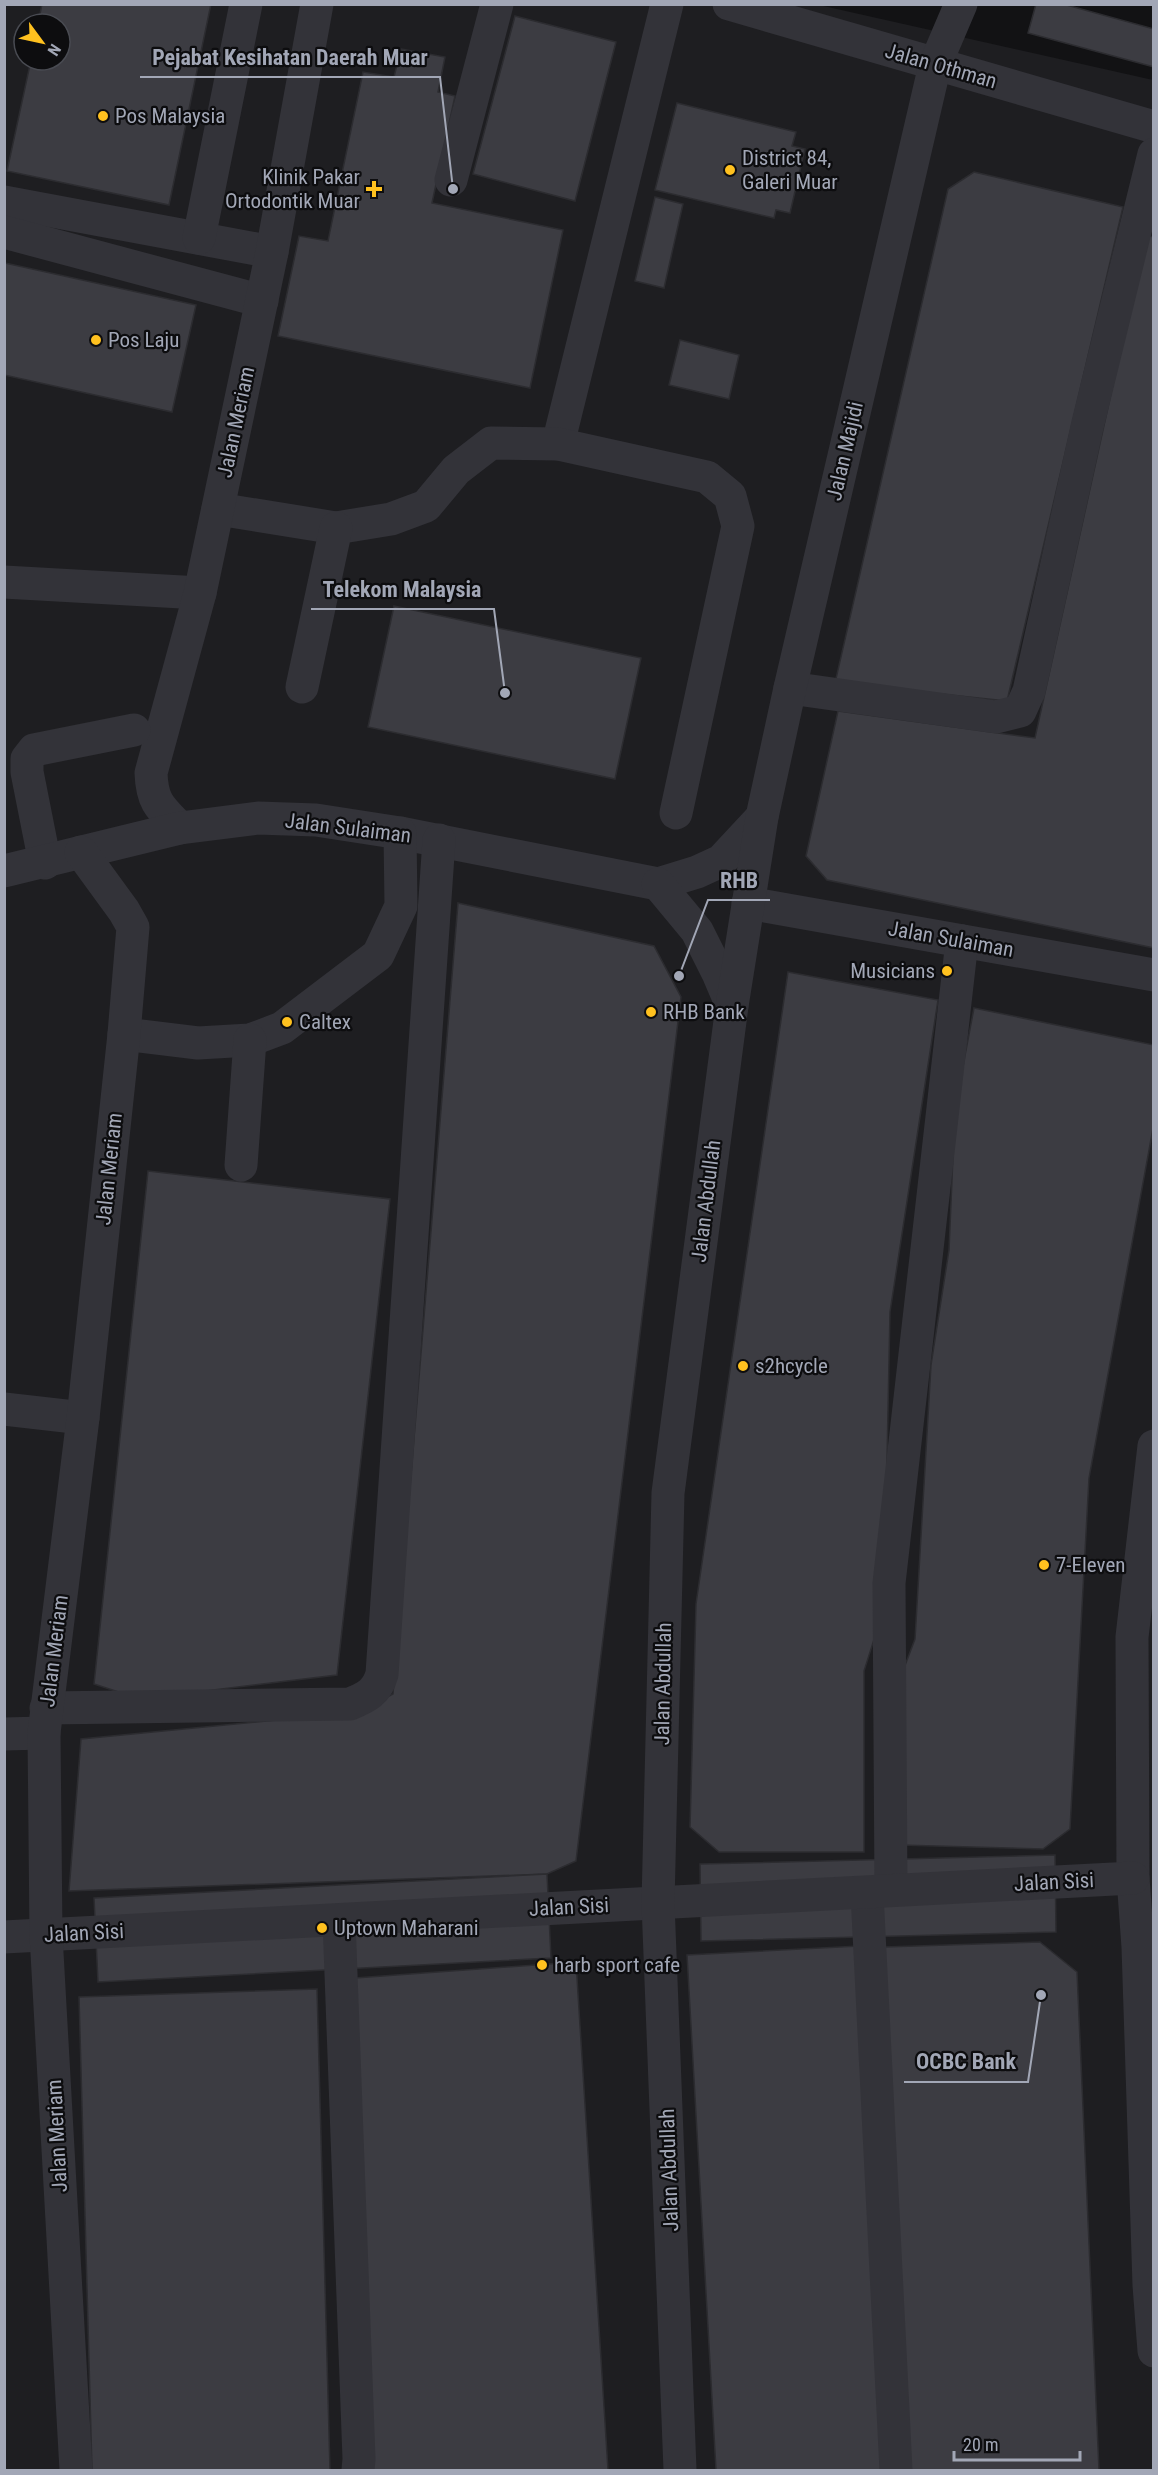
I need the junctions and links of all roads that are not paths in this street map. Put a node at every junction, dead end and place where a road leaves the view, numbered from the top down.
1 (246, 4) edge
2 (317, 4) edge
3 (497, 4) edge
4 (667, 4) edge
5 (729, 4) edge
6 (961, 4) edge
7 (935, 65) junction
8 (1154, 127) edge
9 (1154, 154) edge
10 (452, 180) dead end
11 (4, 202) edge
12 (4, 232) edge
13 (199, 238) junction
14 (272, 252) junction
15 (262, 301) junction
16 (558, 444) junction
17 (218, 509) junction
18 (336, 528) junction
19 (4, 582) edge
20 (200, 593) junction
21 (302, 687) dead end
22 (790, 688) junction
23 (134, 730) dead end
24 (676, 813) dead end
25 (762, 817) junction
26 (180, 828) junction
27 (400, 833) junction
28 (440, 840) junction
29 (81, 852) junction
30 (45, 863) junction
31 (4, 871) edge
32 (658, 885) junction
33 (747, 903) junction
34 (962, 941) junction
35 (1154, 975) edge
36 (732, 1006) junction
37 (124, 1034) junction
38 (250, 1040) junction
39 (241, 1165) dead end
40 (4, 1409) edge
41 (83, 1418) junction
42 (1154, 1446) edge
43 (1143, 1638) edge
44 (45, 1721) junction
45 (4, 1734) edge
46 (1133, 1878) junction
47 (879, 1892) junction
48 (658, 1903) junction
49 (339, 1920) junction
50 (46, 1935) junction
51 (4, 1937) edge
52 (1146, 1947) edge
53 (1151, 2284) edge
54 (1154, 2351) edge
55 (76, 2470) edge
56 (358, 2470) edge
57 (681, 2470) edge
58 (896, 2470) edge

1 - 13 street
2 - 14 street, Jalan Meriam
3 - 10 street
4 - 16 street
5 - 7 street, Jalan Othman
6 - 7 street, Jalan Majidi
7 - 8 street, Jalan Othman
7 - 22 street, Jalan Majidi
9 - 22 street
11 - 13 street
12 - 15 street
13 - 14 street
14 - 15 street, Jalan Meriam
15 - 17 street, Jalan Meriam
16 - 18 street
16 - 24 street
17 - 18 street
17 - 20 street, Jalan Meriam
18 - 21 street
19 - 20 street
20 - 26 street, Jalan Meriam
22 - 25 street, Jalan Majidi
23 - 30 street
25 - 32 street
25 - 33 street, Jalan Majidi
26 - 27 street, Jalan Sulaiman
26 - 29 street, Jalan Sulaiman
27 - 28 street, Jalan Sulaiman
27 - 38 street
28 - 32 street, Jalan Sulaiman
28 - 44 street
29 - 30 street, Jalan Sulaiman
29 - 37 street, Jalan Meriam
30 - 31 street, Jalan Sulaiman
32 - 36 street
33 - 34 street, Jalan Sulaiman
33 - 36 street, Jalan Abdullah
34 - 35 street, Jalan Sulaiman
34 - 47 street
36 - 48 street, Jalan Abdullah
37 - 38 street
37 - 41 street, Jalan Meriam
38 - 39 street
40 - 41 street
41 - 44 street, Jalan Meriam
42 - 43 street
43 - 46 street
44 - 45 street
44 - 50 street, Jalan Meriam
46 - 47 street, Jalan Sisi
46 - 52 street
47 - 48 street, Jalan Sisi
47 - 58 street
48 - 49 street, Jalan Sisi
48 - 57 street, Jalan Abdullah
49 - 50 street, Jalan Sisi
49 - 56 street
50 - 51 street, Jalan Sisi
50 - 55 street, Jalan Meriam
52 - 53 street
53 - 54 street

